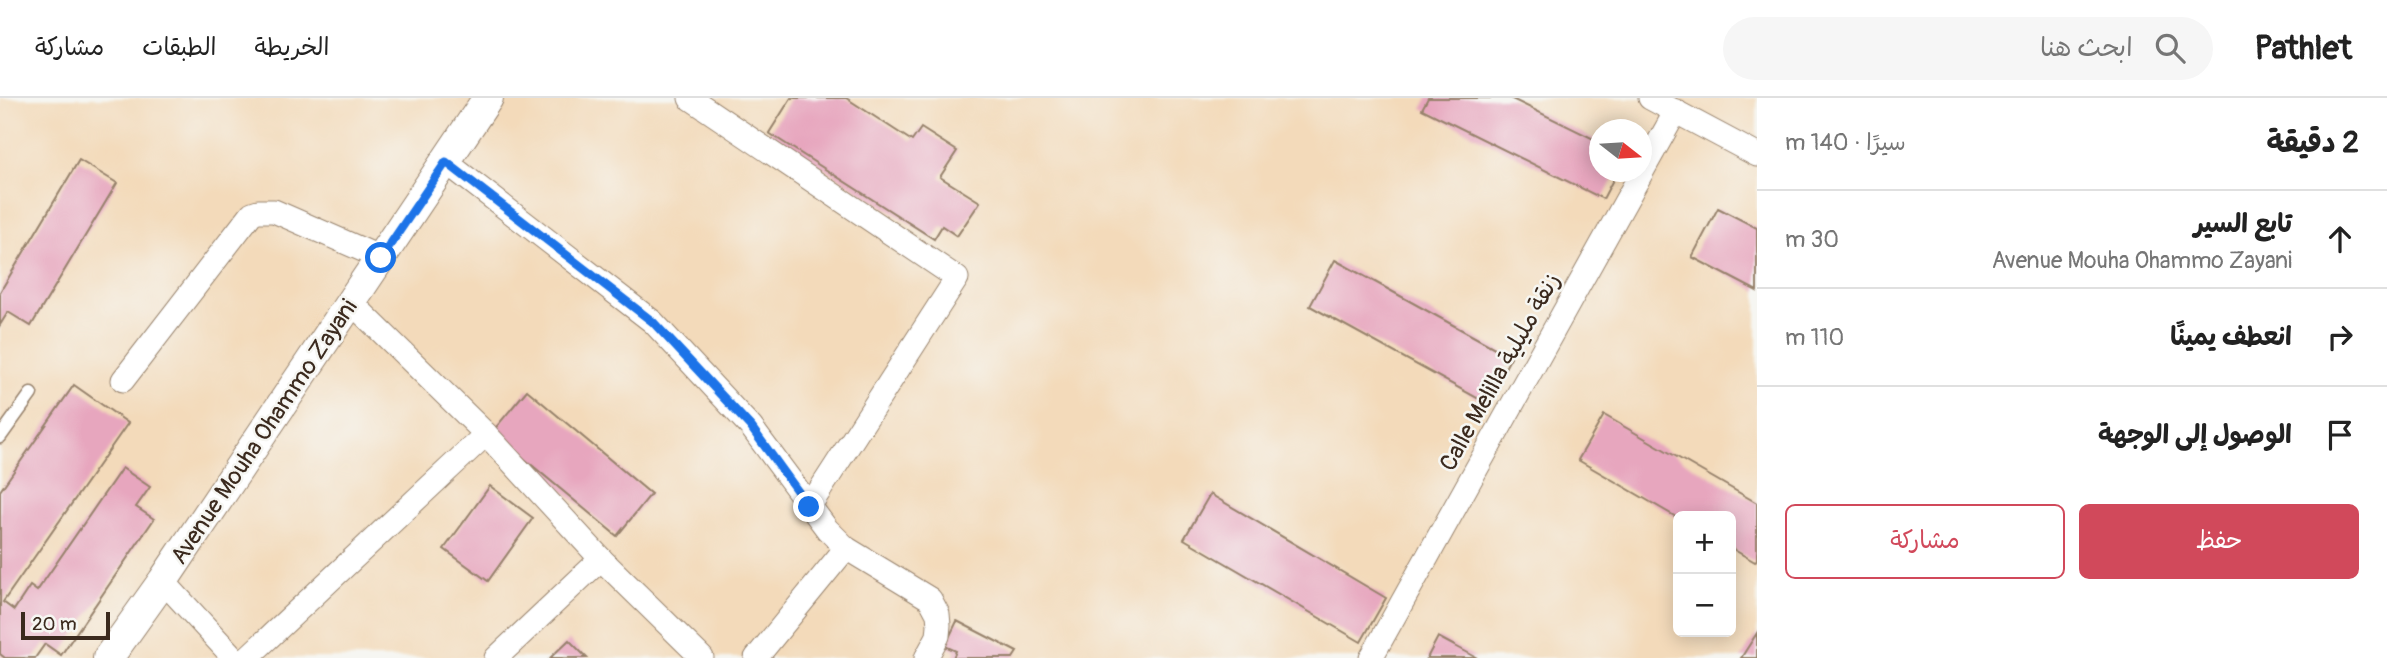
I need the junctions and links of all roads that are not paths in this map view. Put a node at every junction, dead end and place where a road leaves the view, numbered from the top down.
1 (488, 98) edge
2 (690, 98) edge
3 (1650, 98) edge
4 (1676, 111) junction
5 (1757, 155) edge
6 (446, 162) junction
7 (381, 258) junction
8 (352, 303) junction
9 (123, 380) dead end
10 (31, 394) dead end
11 (486, 434) junction
12 (0, 437) edge
13 (809, 507) junction
14 (846, 548) junction
15 (601, 559) junction
16 (163, 581) junction
17 (108, 658) edge
18 (234, 658) edge
19 (247, 658) edge
20 (496, 658) edge
21 (702, 658) edge
22 (756, 658) edge
23 (926, 658) edge
24 (1371, 658) edge

1 - 6 street, Avenue Mouha Ohammo Zayani
2 - 13 street
3 - 4 street
4 - 5 street
4 - 24 street, Calle Melilla زنقة مليلية
6 - 7 street, Avenue Mouha Ohammo Zayani
6 - 13 street
7 - 8 street, Avenue Mouha Ohammo Zayani
7 - 9 street
8 - 11 street
8 - 16 street, Avenue Mouha Ohammo Zayani
10 - 12 lane
11 - 15 street
11 - 19 street
13 - 14 street
14 - 22 street
14 - 23 street
15 - 20 street
15 - 21 street
16 - 17 street, Avenue Mouha Ohammo Zayani
16 - 18 street

